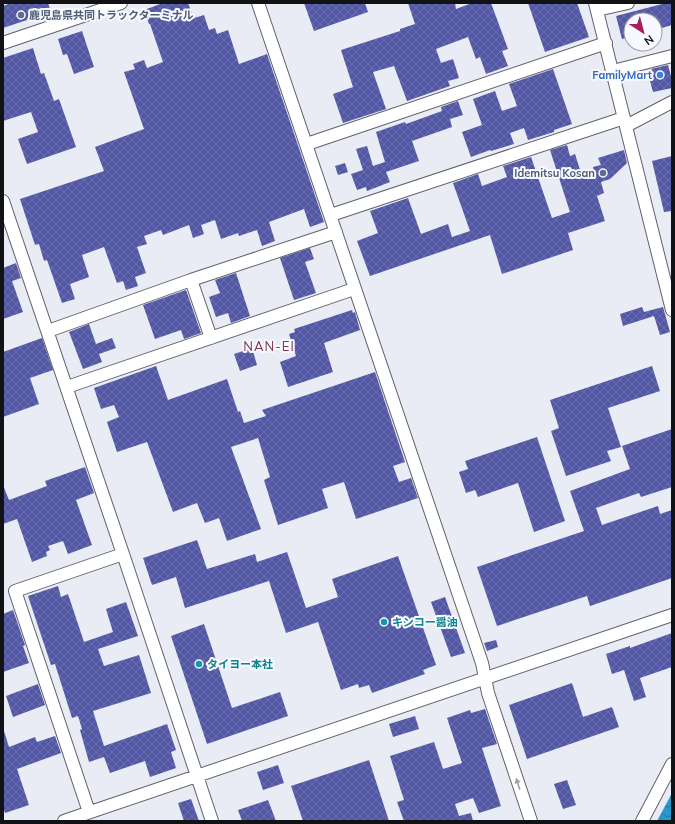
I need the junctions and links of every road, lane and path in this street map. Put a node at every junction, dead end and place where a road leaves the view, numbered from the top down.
1 (122, 3) edge
2 (258, 3) edge
3 (628, 3) edge
4 (596, 7) edge
5 (3, 43) edge
6 (606, 43) junction
7 (672, 56) edge
8 (613, 71) junction
9 (672, 102) edge
10 (625, 122) junction
11 (307, 144) junction
12 (3, 201) edge
13 (331, 215) junction
14 (336, 232) junction
15 (191, 280) junction
16 (354, 289) junction
17 (672, 310) edge
18 (48, 331) junction
19 (210, 338) junction
20 (67, 387) junction
21 (123, 554) junction
22 (672, 615) edge
23 (484, 678) junction
24 (672, 764) edge
25 (196, 776) junction
26 (89, 812) junction
27 (64, 821) edge
28 (212, 821) edge
29 (531, 821) edge
30 (642, 821) edge

1 - 5 street
2 - 11 street
3 - 4 street
4 - 6 street
6 - 8 street
6 - 11 street
7 - 8 street
8 - 10 street
9 - 10 street
10 - 13 street
10 - 17 street
11 - 13 street
12 - 18 street
13 - 14 street
14 - 15 street
14 - 16 street
15 - 18 street
15 - 19 street
16 - 19 street
16 - 23 street
18 - 20 street
19 - 20 street
20 - 21 street
21 - 25 street
21 - 26 street
22 - 23 street
23 - 25 street
29 -> 23 street
24 - 30 street
25 - 26 street
25 - 28 street
26 - 27 street

